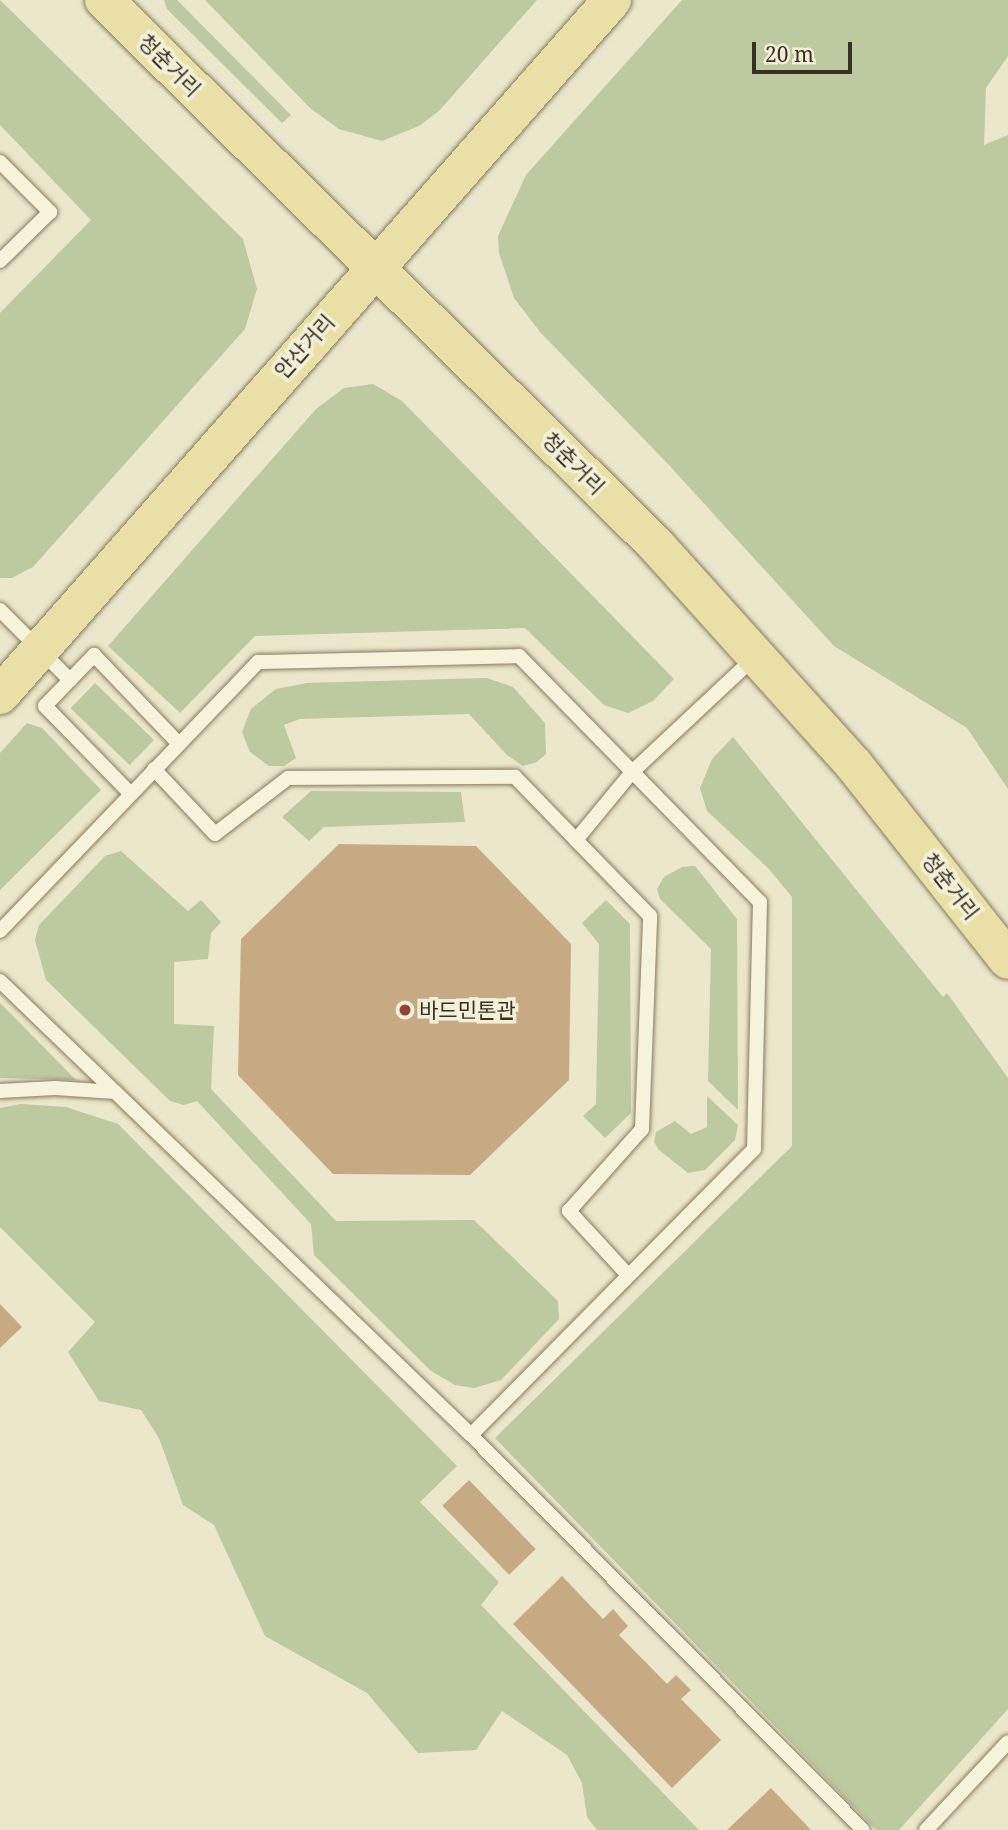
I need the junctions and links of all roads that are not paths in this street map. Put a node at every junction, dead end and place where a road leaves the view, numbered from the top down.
1 (104, 0) edge
2 (612, 0) edge
3 (0, 162) edge
4 (0, 261) edge
5 (375, 266) junction
6 (0, 610) edge
7 (39, 648) junction
8 (758, 654) junction
9 (70, 680) junction
10 (0, 695) edge
11 (179, 744) junction
12 (154, 769) junction
13 (632, 772) junction
14 (131, 794) junction
15 (576, 840) junction
16 (0, 931) edge
17 (1008, 960) edge
18 (0, 981) edge
19 (0, 1091) edge
20 (115, 1092) junction
21 (627, 1274) junction
22 (471, 1435) junction
23 (1008, 1742) edge
24 (863, 1830) edge
25 (926, 1830) edge

1 - 5 main road, 청춘거리
2 - 5 main road, 안산거리
3 - 4 lane
5 - 7 main road, 안산거리
5 - 8 main road, 청춘거리
6 - 7 lane
7 - 9 lane
7 - 10 main road, 안산거리
8 - 13 lane
8 - 17 main road, 청춘거리
9 - 11 lane
9 - 14 lane
11 - 12 lane
11 - 13 lane
12 - 14 lane
12 - 15 lane
13 - 15 lane
13 - 21 lane
14 - 16 lane
15 - 21 lane
18 - 20 lane
19 - 20 lane
20 - 22 lane
21 - 22 lane
22 - 24 lane
23 - 25 lane

